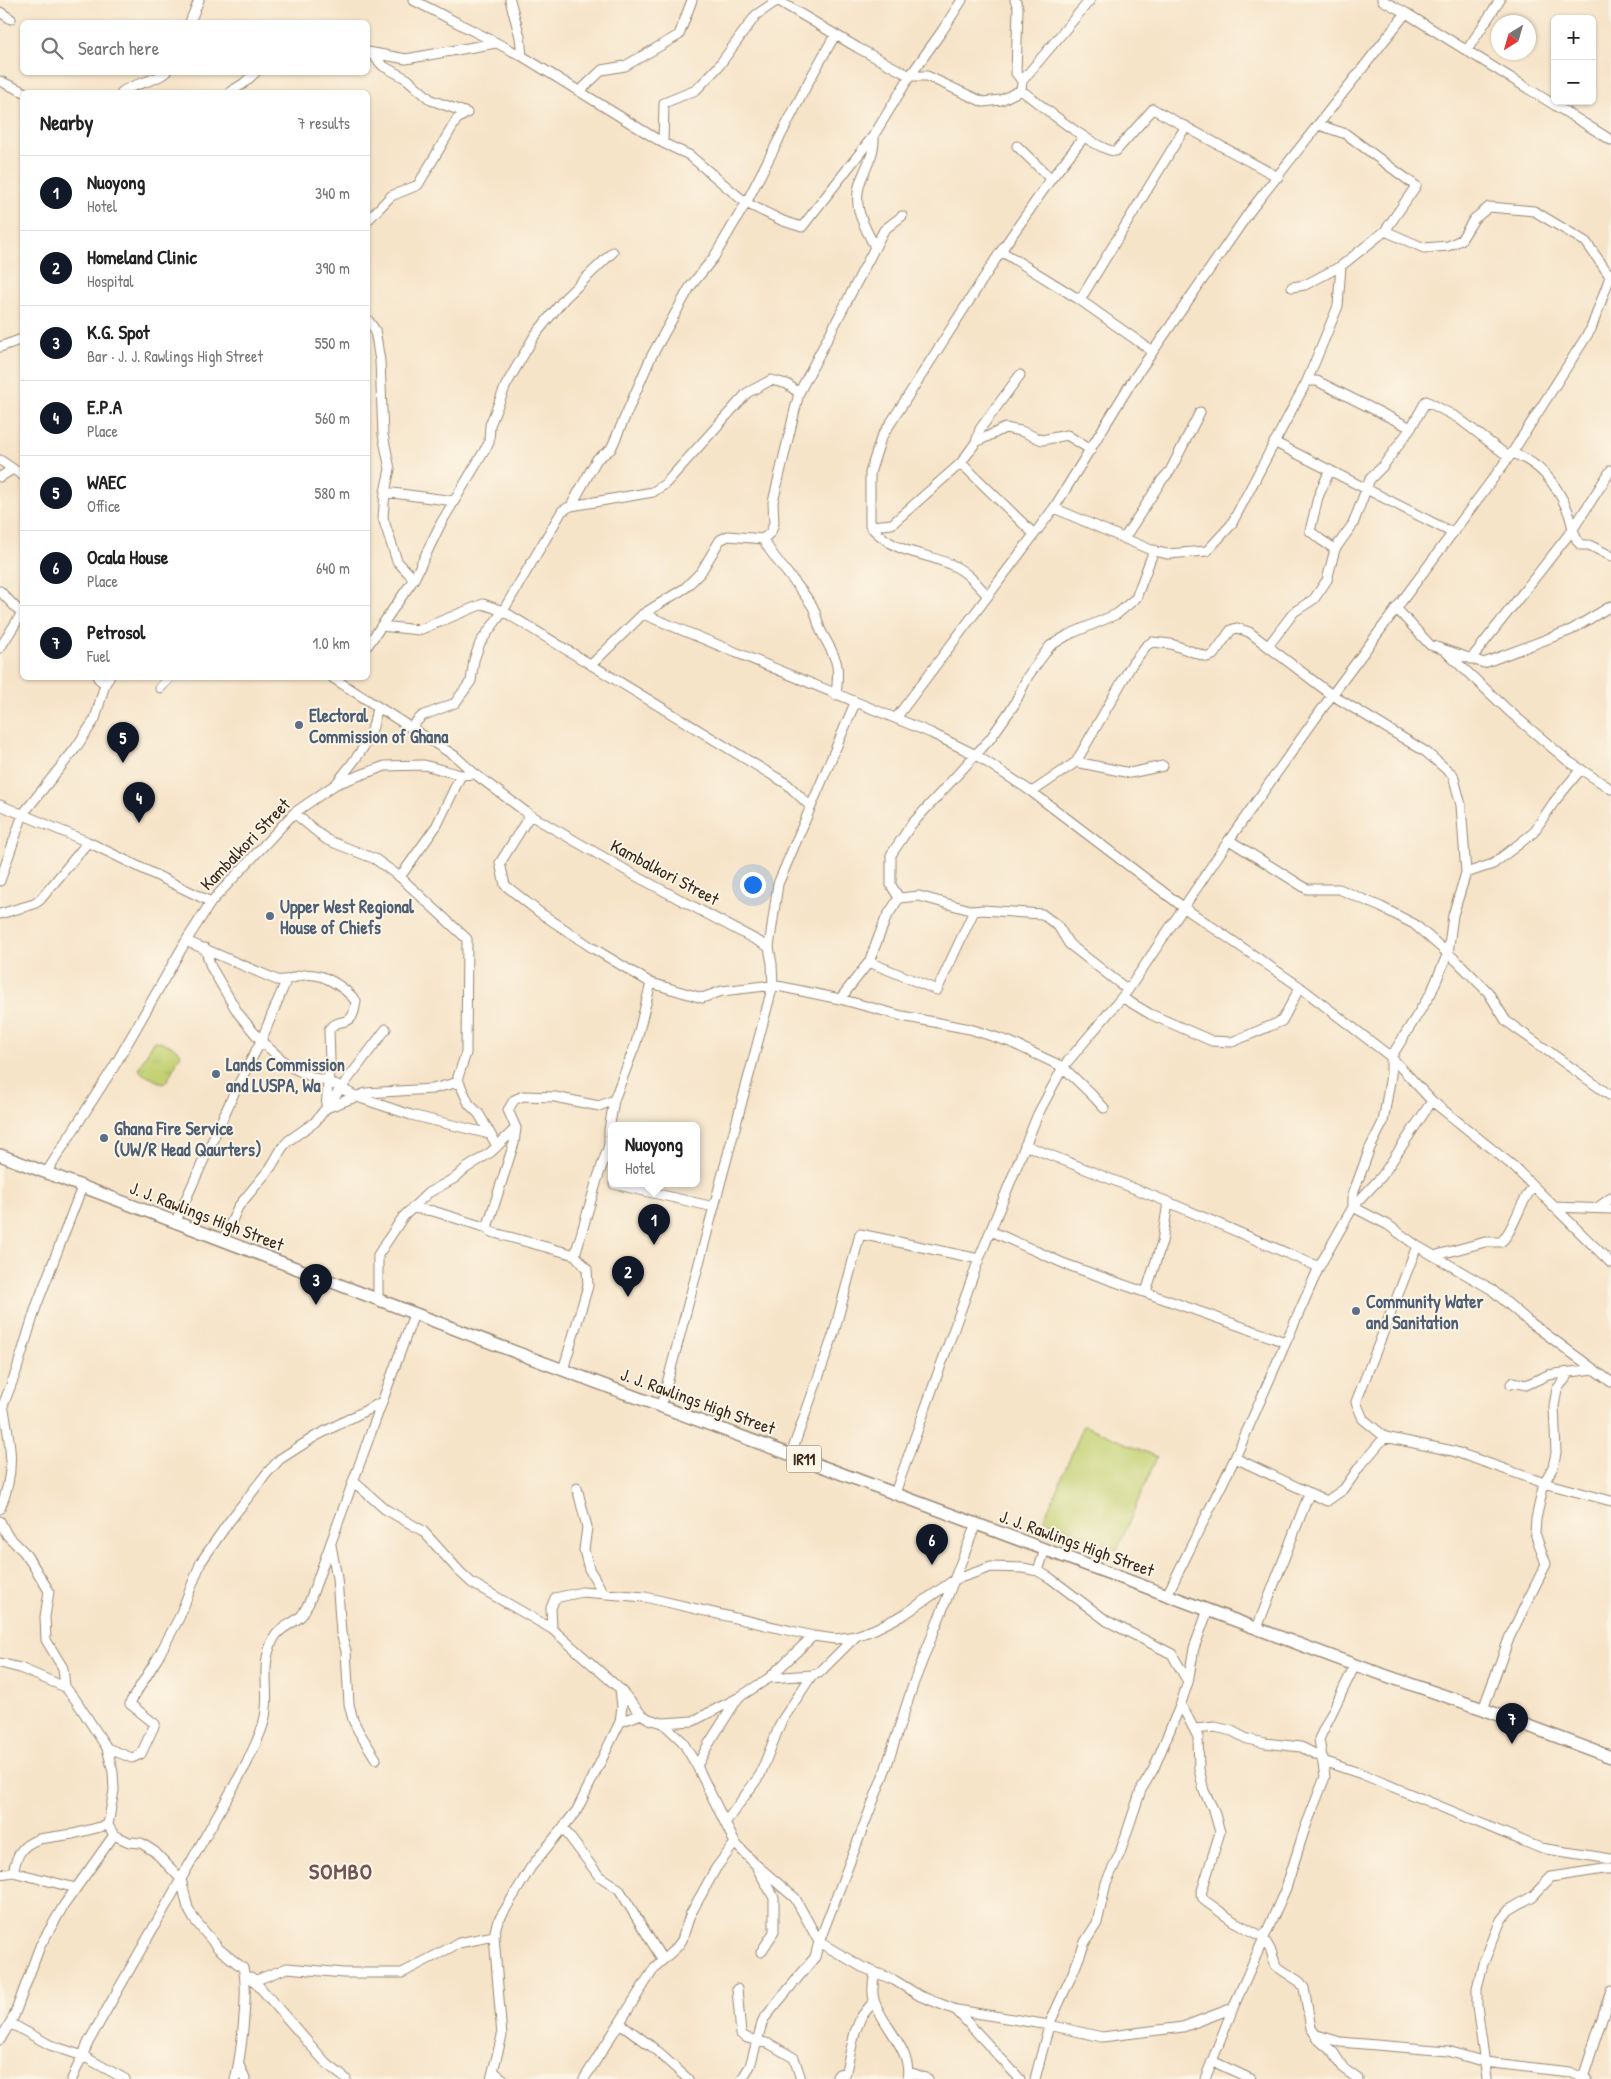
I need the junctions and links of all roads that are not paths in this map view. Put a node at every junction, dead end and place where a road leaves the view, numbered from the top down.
1 (199, 0) edge
2 (413, 0) edge
3 (510, 0) edge
4 (692, 0) edge
5 (778, 0) edge
6 (962, 0) edge
7 (1015, 0) edge
8 (1090, 0) edge
9 (1382, 0) edge
10 (1500, 0) edge
11 (0, 12) edge
12 (1406, 13) junction
13 (11, 19) dead end
14 (191, 20) edge
15 (835, 35) junction
16 (496, 43) junction
17 (1467, 50) junction
18 (370, 52) edge
19 (370, 53) edge
20 (522, 56) junction
21 (163, 75) edge
22 (252, 75) edge
23 (910, 76) junction
24 (0, 81) edge
25 (1022, 81) junction
26 (20, 90) edge
27 (124, 90) edge
28 (233, 90) edge
29 (1021, 90) junction
30 (580, 91) junction
31 (1318, 125) junction
32 (1186, 126) junction
33 (874, 135) junction
34 (1084, 137) junction
35 (1611, 140) edge
36 (663, 142) junction
37 (1017, 146) dead end
38 (1278, 177) junction
39 (1051, 179) junction
40 (746, 203) junction
41 (902, 216) dead end
42 (370, 218) edge
43 (1385, 231) junction
44 (875, 247) junction
45 (1001, 251) junction
46 (614, 252) dead end
47 (1340, 266) junction
48 (1610, 275) edge
49 (1292, 287) dead end
50 (1080, 300) junction
51 (370, 323) edge
52 (20, 340) edge
53 (0, 347) edge
54 (1152, 351) junction
55 (1020, 375) dead end
56 (1307, 381) junction
57 (799, 393) junction
58 (1200, 412) dead end
59 (1411, 428) junction
60 (976, 442) junction
61 (1274, 442) junction
62 (1091, 450) junction
63 (1510, 455) junction
64 (0, 460) edge
65 (960, 462) junction
66 (13, 469) junction
67 (1330, 470) junction
68 (1611, 470) edge
69 (20, 474) edge
70 (0, 477) edge
71 (1366, 489) junction
72 (384, 492) junction
73 (454, 501) junction
74 (571, 506) junction
75 (1054, 508) junction
76 (870, 526) junction
77 (1573, 529) junction
78 (1453, 533) junction
79 (1034, 534) junction
80 (1125, 537) junction
81 (763, 539) junction
82 (1335, 548) junction
83 (1154, 550) junction
84 (1611, 556) edge
85 (414, 579) junction
86 (0, 591) edge
87 (987, 595) junction
88 (1611, 606) edge
89 (1396, 608) junction
90 (20, 611) edge
91 (503, 611) junction
92 (643, 614) junction
93 (20, 616) edge
94 (381, 626) junction
95 (370, 642) edge
96 (1269, 645) junction
97 (0, 648) edge
98 (1444, 649) junction
99 (1471, 659) junction
100 (591, 665) junction
101 (167, 680) edge
102 (338, 680) edge
103 (107, 681) edge
104 (160, 688) dead end
105 (836, 694) junction
106 (1332, 694) junction
107 (854, 703) junction
108 (377, 706) junction
109 (896, 718) junction
110 (411, 727) junction
111 (976, 755) junction
112 (1076, 762) junction
113 (1164, 766) dead end
114 (1581, 769) junction
115 (474, 774) junction
116 (460, 775) junction
117 (336, 784) junction
118 (1611, 789) edge
119 (1032, 792) junction
120 (0, 805) edge
121 (810, 806) junction
122 (294, 813) junction
123 (24, 814) junction
124 (530, 815) junction
125 (1229, 840) junction
126 (88, 842) junction
127 (1466, 874) junction
128 (400, 877) junction
129 (0, 881) edge
130 (899, 898) junction
131 (212, 902) junction
132 (1183, 907) junction
133 (974, 912) junction
134 (0, 914) edge
135 (186, 941) junction
136 (769, 947) junction
137 (205, 948) junction
138 (1448, 953) junction
139 (869, 962) junction
140 (286, 982) junction
141 (651, 983) junction
142 (773, 985) junction
143 (1300, 987) junction
144 (1125, 994) junction
145 (840, 999) junction
146 (386, 1029) dead end
147 (261, 1041) junction
148 (1391, 1057) junction
149 (1063, 1068) junction
150 (328, 1081) junction
151 (459, 1082) junction
152 (342, 1088) junction
153 (1610, 1092) edge
154 (357, 1097) junction
155 (614, 1100) junction
156 (1432, 1101) junction
157 (326, 1108) junction
158 (1104, 1108) dead end
159 (610, 1122) edge
160 (516, 1128) junction
161 (490, 1134) junction
162 (1025, 1145) junction
163 (497, 1146) junction
164 (608, 1148) edge
165 (0, 1156) edge
166 (46, 1173) junction
167 (597, 1180) junction
168 (608, 1182) edge
169 (82, 1187) junction
170 (630, 1187) edge
171 (1533, 1187) junction
172 (1611, 1198) edge
173 (1168, 1202) junction
174 (714, 1207) junction
175 (1353, 1207) junction
176 (1553, 1207) junction
177 (412, 1208) junction
178 (1597, 1208) junction
179 (1611, 1209) edge
180 (175, 1223) junction
181 (487, 1228) junction
182 (991, 1231) junction
183 (223, 1241) junction
184 (1417, 1246) junction
185 (575, 1255) junction
186 (1437, 1256) junction
187 (980, 1259) junction
188 (1611, 1263) edge
189 (1319, 1267) junction
190 (1146, 1292) junction
191 (378, 1300) junction
192 (414, 1314) junction
193 (1285, 1342) junction
194 (1594, 1369) junction
195 (563, 1370) junction
196 (1570, 1373) junction
197 (1548, 1375) junction
198 (1611, 1382) edge
199 (1511, 1384) dead end
200 (1557, 1389) junction
201 (382, 1402) junction
202 (661, 1406) junction
203 (2, 1409) edge
204 (1385, 1437) junction
205 (791, 1454) junction
206 (1235, 1458) junction
207 (353, 1481) junction
208 (1544, 1483) junction
209 (577, 1488) dead end
210 (895, 1493) junction
211 (1308, 1494) junction
212 (1611, 1501) edge
213 (0, 1509) edge
214 (976, 1524) junction
215 (0, 1526) edge
216 (330, 1544) junction
217 (1045, 1549) junction
218 (1038, 1571) junction
219 (954, 1580) junction
220 (604, 1594) junction
221 (1167, 1595) junction
222 (1208, 1610) junction
223 (1257, 1628) junction
224 (552, 1629) junction
225 (813, 1636) junction
226 (856, 1636) junction
227 (0, 1663) edge
228 (1355, 1665) junction
229 (812, 1675) junction
230 (769, 1678) junction
231 (1188, 1682) junction
232 (65, 1687) junction
233 (620, 1689) junction
234 (738, 1698) junction
235 (1180, 1706) junction
236 (1483, 1710) junction
237 (641, 1714) junction
238 (620, 1722) junction
239 (664, 1723) junction
240 (1194, 1729) junction
241 (107, 1748) junction
242 (1611, 1757) edge
243 (376, 1759) dead end
244 (1323, 1760) junction
245 (698, 1766) junction
246 (725, 1823) junction
247 (108, 1824) junction
248 (563, 1828) junction
249 (114, 1835) junction
250 (735, 1843) junction
251 (1611, 1859) edge
252 (754, 1863) junction
253 (1611, 1869) edge
254 (13, 1872) junction
255 (0, 1874) edge
256 (182, 1879) junction
257 (784, 1887) junction
258 (76, 1888) junction
259 (774, 1898) junction
260 (494, 1936) junction
261 (1263, 1937) junction
262 (819, 1942) junction
263 (761, 1952) dead end
264 (662, 1959) junction
265 (243, 1968) junction
266 (874, 1973) junction
267 (254, 1981) junction
268 (736, 1989) dead end
269 (1611, 1990) edge
270 (874, 2001) junction
271 (1233, 2008) junction
272 (956, 2010) junction
273 (620, 2023) junction
274 (10, 2024) junction
275 (1049, 2025) junction
276 (1316, 2035) junction
277 (0, 2040) edge
278 (758, 2041) junction
279 (83, 2056) junction
280 (1212, 2061) junction
281 (1485, 2062) junction
282 (239, 2065) junction
283 (492, 2075) edge
284 (908, 2075) edge
285 (845, 2076) edge
286 (72, 2079) edge
287 (124, 2079) edge
288 (234, 2079) edge
289 (244, 2079) edge
290 (346, 2079) edge
291 (503, 2079) edge
292 (584, 2079) edge
293 (688, 2079) edge
294 (742, 2079) edge
295 (801, 2079) edge
296 (835, 2079) edge
297 (928, 2079) edge
298 (1020, 2079) edge
299 (1034, 2079) edge
300 (1205, 2079) edge
301 (1251, 2079) edge
302 (1358, 2079) edge
303 (1487, 2079) edge
304 (1585, 2079) edge

1 - 14 street
2 - 16 street
3 - 20 street
4 - 30 street
5 - 15 street
5 - 36 street
6 - 23 street
7 - 25 street
8 - 25 street
9 - 12 street
10 - 17 street
11 - 13 street
12 - 17 street
12 - 31 street
15 - 23 street
15 - 40 street
16 - 18 street
16 - 20 street
17 - 35 street
19 - 42 street
20 - 30 street
21 - 27 street
22 - 28 street
23 - 29 street
23 - 33 street
24 - 26 street
25 - 29 street
29 - 34 street
30 - 36 street
31 - 38 street
31 - 43 street
32 - 34 street
32 - 38 street
32 - 50 street
33 - 40 street
33 - 44 street
34 - 39 street
36 - 40 street
37 - 39 street
38 - 54 street
39 - 45 street
40 - 74 street
41 - 44 street
43 - 47 street
43 - 48 street
44 - 57 street
45 - 50 street
45 - 76 street
46 - 73 street
47 - 49 street
47 - 56 street
48 - 63 street
50 - 54 street
51 - 72 street
52 - 53 street
54 - 62 street
55 - 60 street
56 - 59 street
56 - 61 street
57 - 74 street
57 - 81 street
58 - 80 street
59 - 63 street
59 - 71 street
60 - 62 street
60 - 65 street
61 - 67 street
61 - 83 street
62 - 75 street
63 - 77 street
63 - 78 street
64 - 66 street
65 - 76 street
65 - 79 street
66 - 69 street
66 - 70 street
67 - 71 street
67 - 82 street
68 - 77 street
71 - 78 street
71 - 82 street
72 - 73 street
72 - 85 street
73 - 85 street
74 - 91 street
75 - 79 street
75 - 80 street
76 - 87 street
77 - 84 street
77 - 99 street
78 - 89 street
79 - 87 street
80 - 83 street
81 - 92 street
81 - 105 street
82 - 96 street
83 - 111 street
85 - 94 street
86 - 90 street
87 - 109 street
88 - 99 street
89 - 98 street
89 - 106 street
91 - 94 street
91 - 100 street
91 - 110 street
92 - 100 street
92 - 105 street
93 - 97 street
94 - 95 street
96 - 106 street
96 - 112 street
98 - 99 street
98 - 114 street
100 - 121 street
101 - 104 street
102 - 108 street
103 - 123 street
105 - 107 street
106 - 125 street
106 - 127 street
107 - 109 street
107 - 121 street
108 - 110 street
108 - 117 street
109 - 111 street
110 - 115 street
111 - 119 street
111 - 130 street
112 - 113 street
112 - 119 street
114 - 118 street
114 - 127 street
115 - 116 street, Kambalkori Street
115 - 124 street, Kambalkori Street
116 - 117 street, Kambalkori Street
116 - 128 street
117 - 122 street, Kambalkori Street
119 - 132 street
120 - 123 street
121 - 136 street
122 - 128 street
122 - 131 street, Kambalkori Street
123 - 126 street
123 - 129 street
124 - 136 street, Kambalkori Street
124 - 141 street
125 - 132 street
125 - 138 street
126 - 131 street
126 - 134 street
127 - 138 street
128 - 151 street
130 - 133 street
130 - 139 street
131 - 135 street, Kambalkori Street
132 - 143 street
132 - 144 street
133 - 139 street
133 - 144 street
135 - 137 street
135 - 166 street, Kambalkori Street
136 - 142 street
137 - 140 street
137 - 147 street
138 - 148 street
138 - 153 street
139 - 145 street
140 - 147 street
140 - 150 street
141 - 142 street
141 - 155 street
142 - 145 street
142 - 174 street
143 - 144 street
143 - 148 street
144 - 149 street
145 - 149 street
146 - 152 street
147 - 150 street
147 - 180 street
148 - 156 street
148 - 175 street
149 - 158 street
149 - 162 street
150 - 152 street
150 - 157 street
151 - 154 street
151 - 161 street
152 - 154 street
152 - 157 street
154 - 157 street
154 - 161 street
155 - 159 street
155 - 160 street
156 - 171 street
156 - 175 street
157 - 183 street
160 - 163 street
160 - 181 street
161 - 163 street
162 - 173 street
162 - 182 street
163 - 177 street
164 - 167 street
165 - 166 main road, J. J. Rawlings High Street / IR11
166 - 169 main road, J. J. Rawlings High Street / IR11
167 - 168 street
167 - 185 street
169 - 180 main road, J. J. Rawlings High Street / IR11
169 - 203 street
170 - 174 street
171 - 176 street
171 - 186 street
172 - 178 street
173 - 189 street
173 - 190 street
174 - 202 street
175 - 184 street
175 - 189 street
176 - 178 street
176 - 188 street
177 - 181 street
177 - 191 street
178 - 179 street
180 - 183 main road, J. J. Rawlings High Street / IR11
181 - 185 street
182 - 187 street
182 - 190 street
183 - 191 main road, J. J. Rawlings High Street / IR11
184 - 186 street
184 - 204 street
185 - 195 street
186 - 194 street
187 - 205 street
187 - 210 street
189 - 193 street
190 - 193 street
191 - 192 main road, J. J. Rawlings High Street / IR11
192 - 195 main road, J. J. Rawlings High Street / IR11
192 - 201 street
193 - 206 street
194 - 196 street
194 - 198 street
195 - 202 main road, J. J. Rawlings High Street / IR11
196 - 197 street
196 - 200 street
197 - 199 street
197 - 200 street
200 - 208 street
201 - 207 street
201 - 241 street
202 - 205 main road, J. J. Rawlings High Street / IR11
203 - 213 street
204 - 208 street
204 - 211 street
205 - 210 main road, J. J. Rawlings High Street / IR11
206 - 211 street
206 - 221 street
207 - 216 street
207 - 224 street
208 - 212 street
208 - 236 street
209 - 220 street
210 - 214 main road, J. J. Rawlings High Street / IR11
211 - 223 street
214 - 217 main road, J. J. Rawlings High Street / IR11
214 - 219 street
215 - 232 street
216 - 243 street
216 - 256 street
217 - 218 street
217 - 221 main road, J. J. Rawlings High Street / IR11
218 - 219 street
218 - 231 street
219 - 226 street
219 - 262 street
220 - 224 street
220 - 225 street
221 - 222 main road, J. J. Rawlings High Street / IR11
222 - 223 main road, J. J. Rawlings High Street / IR11
222 - 231 street
223 - 228 main road, J. J. Rawlings High Street / IR11
224 - 233 street
225 - 226 street
225 - 230 street
226 - 229 street
227 - 232 street
228 - 236 main road, J. J. Rawlings High Street / IR11
228 - 244 street
229 - 230 street
229 - 246 street
230 - 234 street
231 - 235 street
232 - 241 street
233 - 237 street
233 - 238 street
234 - 239 street
234 - 245 street
235 - 240 street
235 - 275 street
236 - 242 main road, J. J. Rawlings High Street / IR11
237 - 238 street
237 - 239 street
238 - 248 street
239 - 245 street
240 - 244 street
240 - 261 street
241 - 247 street
244 - 251 street
244 - 261 street
245 - 246 street
246 - 250 street
247 - 249 street
247 - 254 street
248 - 260 street
248 - 264 street
249 - 256 street
249 - 258 street
250 - 252 street
250 - 264 street
252 - 257 street
252 - 259 street
253 - 281 street
254 - 255 street
254 - 258 street
256 - 265 street
256 - 279 street
257 - 259 street
257 - 262 street
258 - 274 street
259 - 263 street
260 - 267 street
260 - 283 street
261 - 271 street
261 - 276 street
262 - 266 street
262 - 278 street
264 - 273 street
265 - 267 street
265 - 282 street
266 - 270 street
266 - 272 street
267 - 290 street
268 - 278 street
269 - 304 street
270 - 284 street
270 - 285 street
271 - 275 street
271 - 280 street
272 - 275 street
272 - 298 street
273 - 292 street
273 - 293 street
274 - 277 street
274 - 279 street
275 - 299 street
276 - 281 street
276 - 302 street
278 - 294 street
278 - 295 street
279 - 286 street
279 - 287 street
280 - 300 street
280 - 301 street
281 - 303 street
281 - 304 street
282 - 288 street
282 - 289 street
283 - 291 street
284 - 297 street
285 - 296 street

